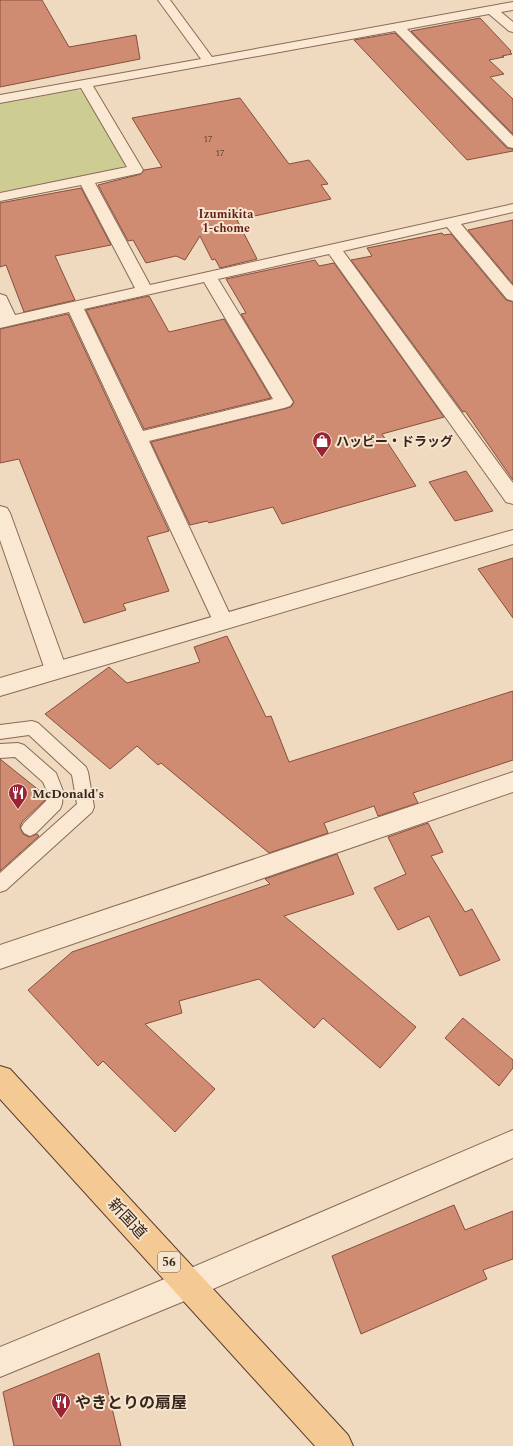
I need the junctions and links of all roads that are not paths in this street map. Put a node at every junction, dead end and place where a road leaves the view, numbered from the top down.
1 (164, 0) edge
2 (513, 6) edge
3 (492, 10) junction
4 (398, 27) junction
5 (513, 28) edge
6 (209, 61) junction
7 (85, 84) junction
8 (0, 100) edge
9 (513, 144) edge
10 (86, 180) junction
11 (0, 197) edge
12 (513, 208) edge
13 (451, 222) junction
14 (333, 248) junction
15 (209, 277) junction
16 (144, 291) junction
17 (513, 296) edge
18 (0, 299) edge
19 (75, 307) junction
20 (4, 322) edge
21 (138, 438) junction
22 (513, 497) edge
23 (0, 513) edge
24 (513, 537) edge
25 (223, 621) junction
26 (56, 670) junction
27 (0, 687) edge
28 (0, 732) edge
29 (0, 751) edge
30 (513, 782) edge
31 (30, 828) dead end
32 (0, 884) edge
33 (0, 957) edge
34 (0, 1078) edge
35 (513, 1144) edge
36 (188, 1284) junction
37 (0, 1362) edge
38 (337, 1446) edge

1 - 6 street
2 - 3 street
3 - 4 street
3 - 5 street
4 - 6 street
4 - 9 street
6 - 7 street
7 - 8 street
7 - 10 street
10 - 11 street
10 - 16 street
12 - 13 street
13 - 14 street
13 - 17 street
14 - 15 street
14 - 22 street
15 - 16 street
15 - 21 street
16 - 19 street
18 - 20 street
19 - 20 street
19 - 21 street
21 - 25 street
23 - 26 street
24 - 25 street
25 - 26 street
26 - 27 street
28 - 32 lane
29 - 31 lane
30 - 33 street
34 - 36 main road, 新国道 / 56
35 - 36 street
36 - 37 street
36 - 38 main road, 新国道 / 56

